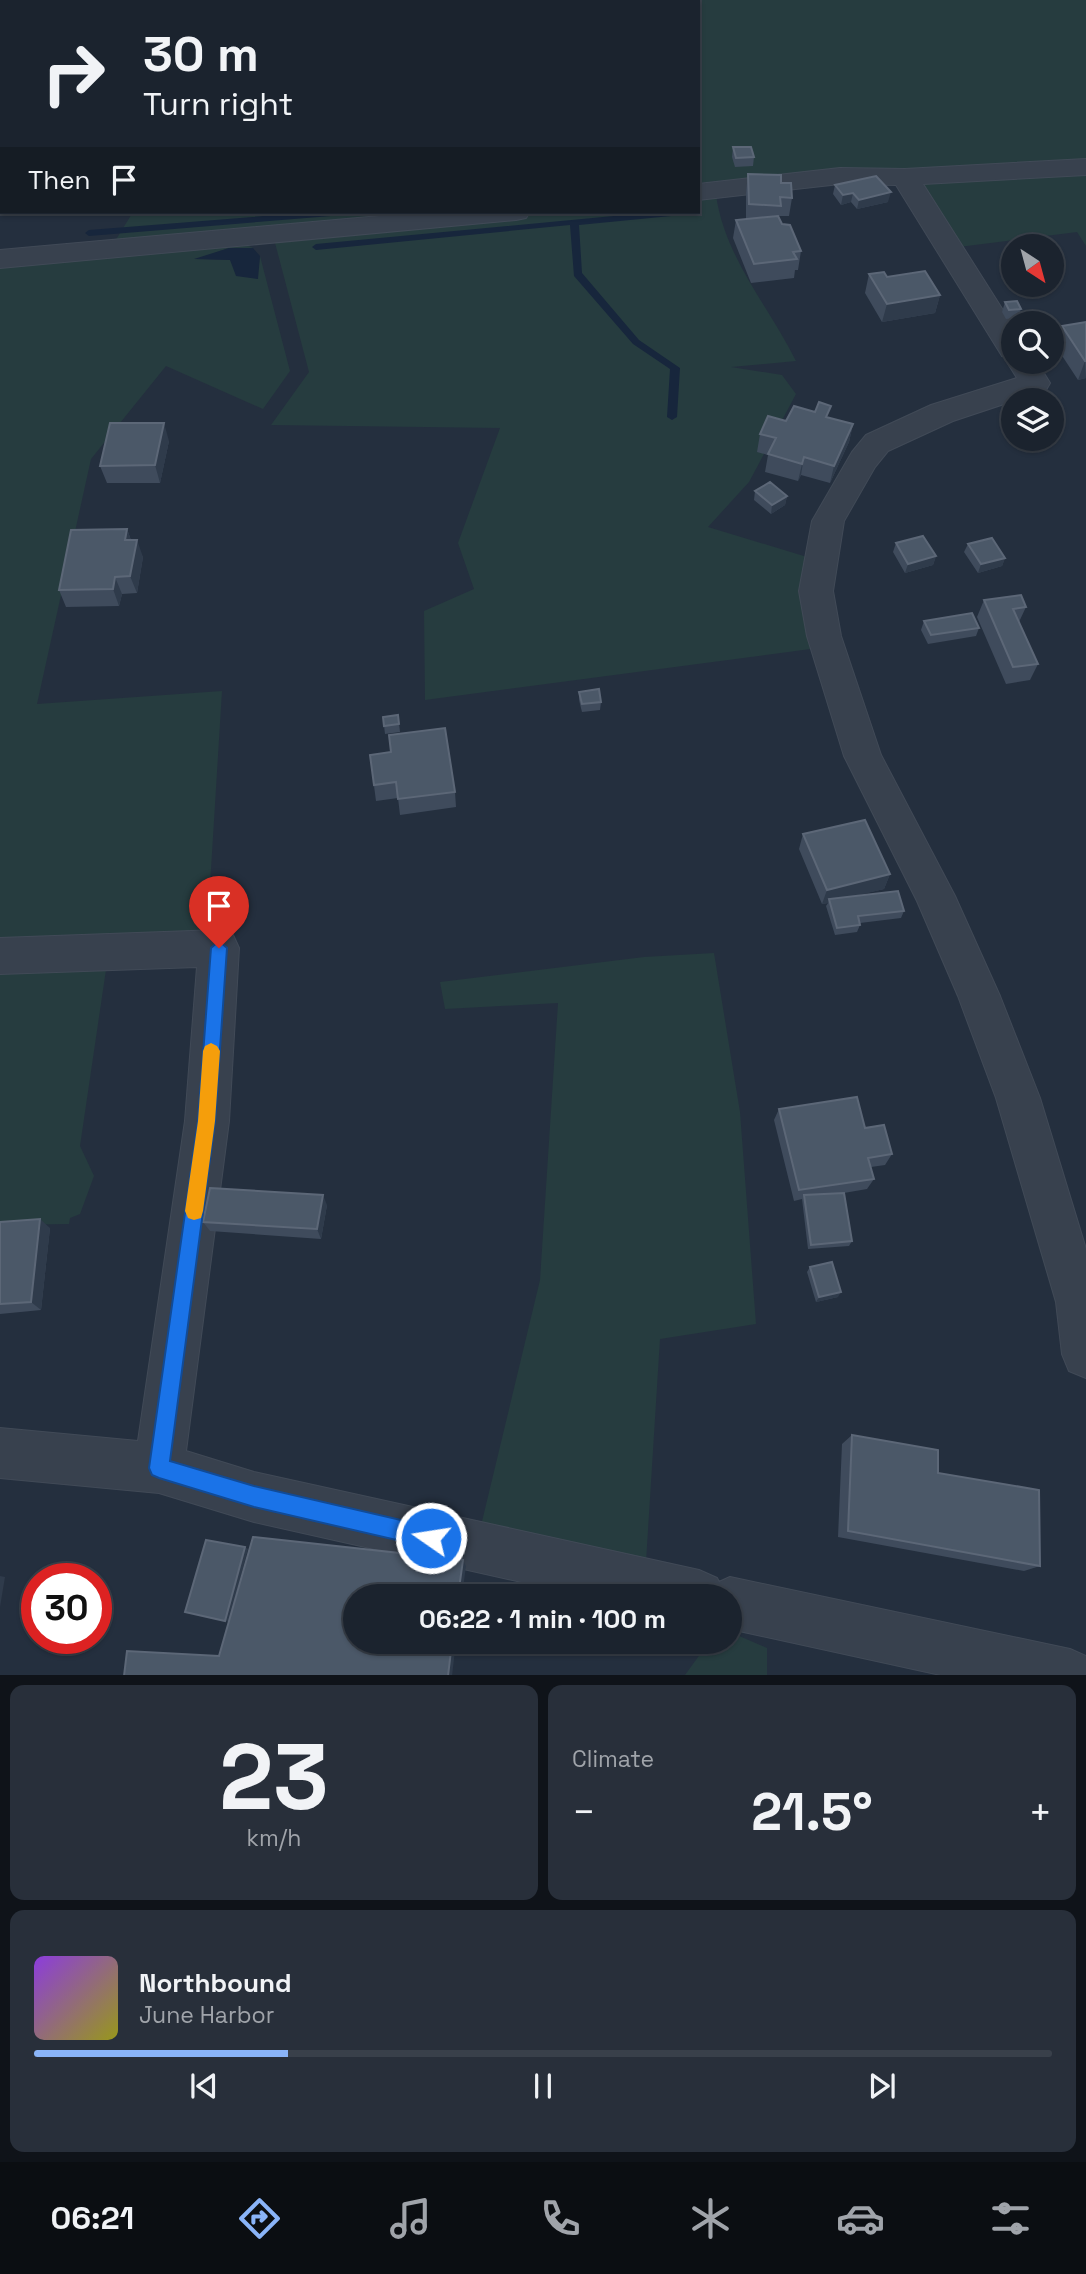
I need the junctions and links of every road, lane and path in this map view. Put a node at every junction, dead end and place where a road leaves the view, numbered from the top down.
1 (1086, 167) edge
2 (905, 177) junction
3 (700, 192) edge
4 (494, 214) edge
5 (0, 259) edge
6 (1001, 330) edge
7 (1029, 374) edge
8 (0, 956) edge
9 (1086, 1354) edge
10 (0, 1453) edge
11 (159, 1468) junction
12 (645, 1584) edge
13 (742, 1605) edge
14 (1070, 1675) edge

1 - 2 street
2 - 3 street
2 - 6 street
4 - 5 street
7 - 9 street
8 - 11 street
10 - 11 street
11 - 12 street
13 - 14 street

